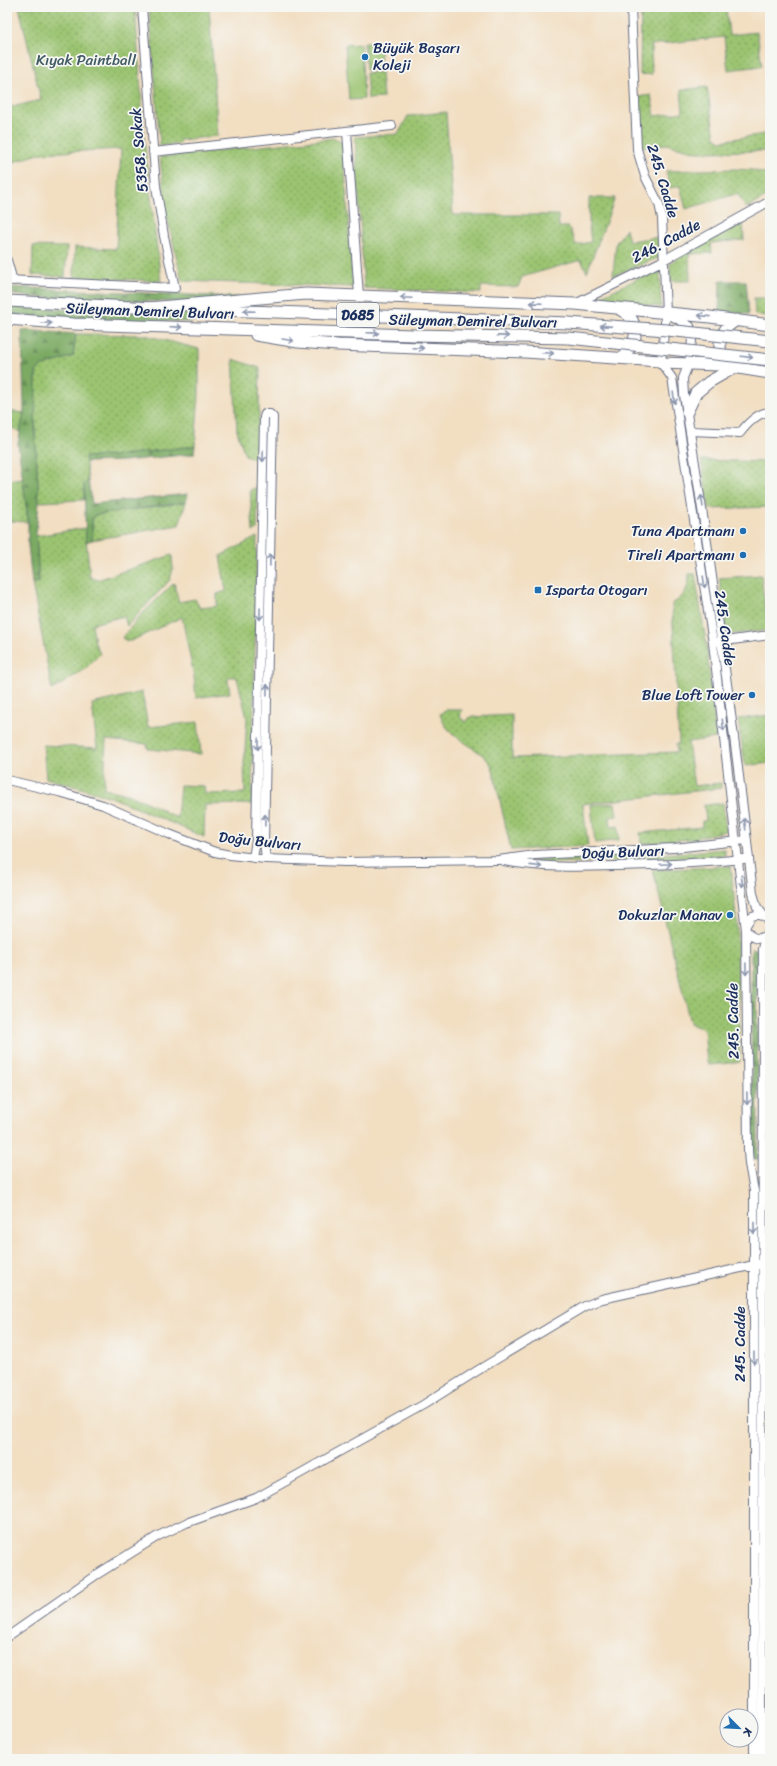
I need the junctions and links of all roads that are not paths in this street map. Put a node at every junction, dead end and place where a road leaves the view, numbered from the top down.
1 (142, 7) edge
2 (630, 7) edge
3 (392, 126) dead end
4 (347, 132) junction
5 (153, 152) junction
6 (770, 201) edge
7 (665, 259) junction
8 (7, 260) edge
9 (10, 281) edge
10 (359, 296) junction
11 (7, 301) edge
12 (574, 304) junction
13 (148, 308) junction
14 (616, 308) junction
15 (666, 313) junction
16 (7, 319) edge
17 (737, 320) junction
18 (770, 324) edge
19 (222, 328) junction
20 (770, 342) edge
21 (611, 357) junction
22 (770, 360) edge
23 (661, 363) junction
24 (689, 363) junction
25 (735, 367) junction
26 (770, 373) edge
27 (687, 412) junction
28 (770, 412) edge
29 (690, 431) junction
30 (770, 635) edge
31 (722, 642) junction
32 (713, 643) junction
33 (7, 780) edge
34 (747, 840) junction
35 (737, 841) junction
36 (253, 858) junction
37 (266, 859) junction
38 (749, 859) junction
39 (498, 860) junction
40 (739, 860) junction
41 (768, 922) edge
42 (746, 928) junction
43 (768, 935) edge
44 (767, 1170) edge
45 (750, 1171) junction
46 (763, 1263) junction
47 (754, 1264) junction
48 (754, 1322) junction
49 (766, 1322) edge
50 (770, 1540) edge
51 (757, 1545) junction
52 (770, 1549) edge
53 (7, 1637) edge
54 (762, 1707) edge
55 (754, 1759) edge
56 (762, 1759) edge

1 - 5 street, 5358. Sokak
2 - 7 street, 245. Cadde
3 - 4 street
4 - 5 street
4 - 10 street
5 - 9 street, 5358. Sokak
6 - 7 street, 246. Cadde
7 - 12 street, 246. Cadde
7 - 15 street, 245. Cadde
8 - 9 street
12 -> 10 highway
10 - 13 highway
11 - 13 highway, Süleyman Demirel Bulvarı / D685
12 - 14 highway
20 -> 13 highway, Süleyman Demirel Bulvarı / D685, bridge
14 - 15 highway
14 - 21 highway
17 -> 15 highway
15 - 23 street, 245. Cadde
15 - 24 street, 245. Cadde
16 -> 19 highway, Süleyman Demirel Bulvarı / D685
17 - 18 highway
17 - 25 highway
19 -> 21 highway
19 -> 22 highway, Süleyman Demirel Bulvarı / D685, bridge
21 - 23 highway
23 - 24 highway
23 -> 32 street, 245. Cadde
24 - 25 highway
24 - 27 street, 245. Cadde
25 - 26 highway
25 - 27 highway
27 - 29 street, 245. Cadde
28 - 29 street
31 -> 29 street, 245. Cadde
30 - 31 street
31 - 32 street
34 -> 31 street, 245. Cadde
32 -> 35 street, 245. Cadde
33 - 36 street, Doğu Bulvarı
34 - 35 street, Doğu Bulvarı
34 - 38 street, 245. Cadde
35 - 39 street, Doğu Bulvarı
35 - 40 street, 245. Cadde
36 - 37 street, Doğu Bulvarı
37 -> 36 street
37 - 39 street, Doğu Bulvarı
38 - 40 street, Doğu Bulvarı
38 - 41 street, 245. Cadde
39 -> 40 street, Doğu Bulvarı
40 -> 42 street, 245. Cadde
41 - 42 street
41 - 43 street
42 - 43 street
42 -> 45 street, 245. Cadde
43 - 44 street, 245. Cadde
44 - 45 street
44 - 46 street, 245. Cadde
45 -> 47 street, 245. Cadde
46 - 47 street
46 - 49 street, 245. Cadde
47 - 48 street, 245. Cadde
47 - 53 street
48 - 49 street
48 -> 51 street, 245. Cadde
49 - 51 street, 245. Cadde
50 - 51 street
51 - 52 street
51 - 54 street, 245. Cadde
54 - 55 street, 245. Cadde
54 - 56 street, 245. Cadde

